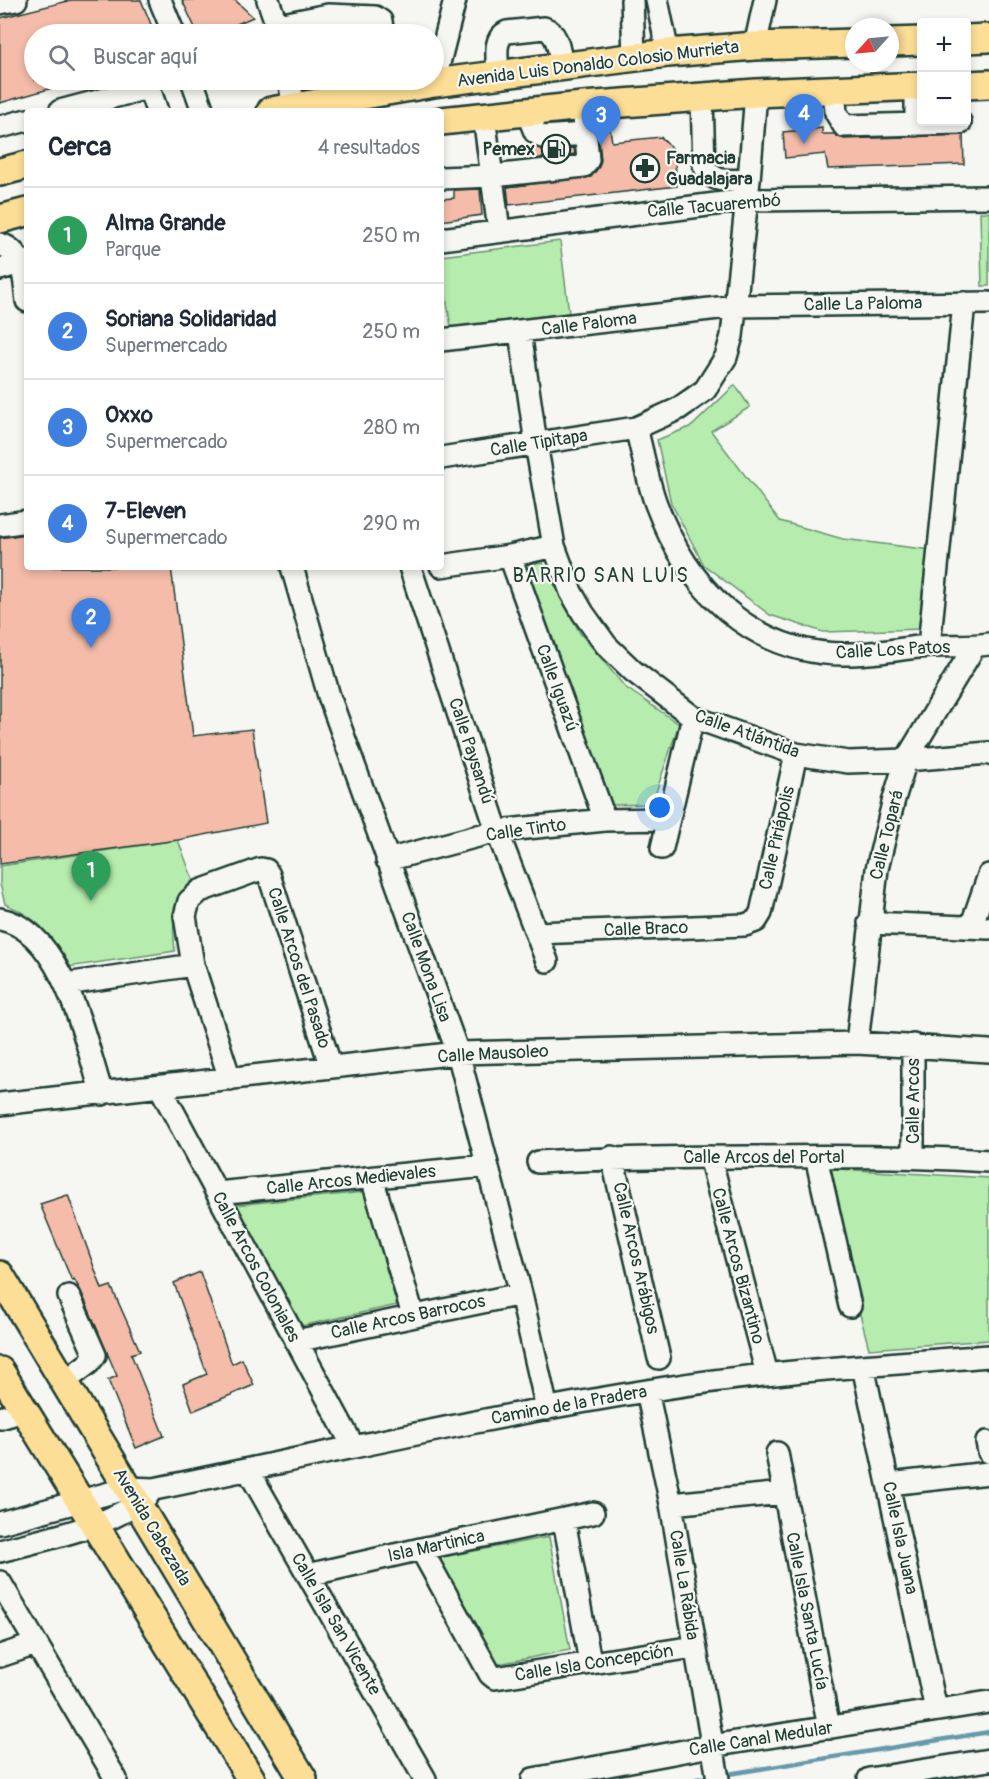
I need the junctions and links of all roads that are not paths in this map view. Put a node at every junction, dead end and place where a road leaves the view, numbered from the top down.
1 (16, 0) edge
2 (160, 0) edge
3 (268, 0) edge
4 (455, 0) edge
5 (632, 0) edge
6 (657, 0) edge
7 (765, 0) edge
8 (0, 3) edge
9 (170, 24) edge
10 (277, 24) edge
11 (299, 24) edge
12 (381, 24) edge
13 (989, 38) edge
14 (971, 39) edge
15 (917, 40) edge
16 (899, 41) edge
17 (444, 43) edge
18 (845, 43) edge
19 (755, 46) junction
20 (668, 53) junction
21 (634, 57) junction
22 (562, 66) junction
23 (498, 75) junction
24 (444, 82) edge
25 (989, 84) edge
26 (971, 85) edge
27 (917, 86) edge
28 (834, 89) junction
29 (139, 90) edge
30 (149, 90) edge
31 (196, 90) edge
32 (287, 90) edge
33 (366, 90) edge
34 (756, 93) junction
35 (702, 98) junction
36 (583, 106) junction
37 (71, 108) edge
38 (156, 108) edge
39 (202, 108) edge
40 (283, 108) edge
41 (287, 108) edge
42 (527, 112) junction
43 (917, 112) edge
44 (484, 116) junction
45 (24, 121) edge
46 (444, 121) edge
47 (916, 125) joint
48 (0, 127) edge
49 (585, 134) junction
50 (24, 166) edge
51 (0, 172) edge
52 (493, 176) junction
53 (444, 178) edge
54 (748, 190) junction
55 (989, 197) edge
56 (24, 213) edge
57 (0, 219) edge
58 (499, 231) junction
59 (444, 239) edge
60 (0, 244) edge
61 (24, 262) edge
62 (0, 269) edge
63 (964, 303) junction
64 (989, 303) edge
65 (736, 306) junction
66 (520, 332) junction
67 (444, 340) edge
68 (636, 428) junction
69 (536, 444) junction
70 (444, 458) edge
71 (24, 521) edge
72 (0, 525) edge
73 (554, 546) junction
74 (510, 556) junction
75 (444, 566) edge
76 (292, 570) edge
77 (410, 570) edge
78 (982, 645) edge
79 (929, 646) junction
80 (693, 717) junction
81 (989, 753) edge
82 (796, 754) junction
83 (906, 760) junction
84 (668, 819) junction
85 (605, 820) junction
86 (497, 831) junction
87 (662, 848) dead end
88 (387, 861) junction
89 (989, 875) edge
90 (0, 919) edge
91 (756, 921) joint
92 (869, 923) junction
93 (980, 927) edge
94 (536, 933) junction
95 (546, 961) dead end
96 (193, 965) junction
97 (66, 984) junction
98 (857, 1043) junction
99 (913, 1045) junction
100 (989, 1051) edge
101 (458, 1053) junction
102 (332, 1067) junction
103 (230, 1079) junction
104 (160, 1087) junction
105 (102, 1094) junction
106 (1, 1101) edge
107 (816, 1156) junction
108 (913, 1156) junction
109 (612, 1157) junction
110 (710, 1157) junction
111 (989, 1161) edge
112 (538, 1162) dead end
113 (486, 1166) junction
114 (372, 1178) junction
115 (216, 1193) junction
116 (0, 1275) edge
117 (520, 1294) junction
118 (69, 1296) dead end
119 (850, 1306) dead end
120 (412, 1315) junction
121 (296, 1341) junction
122 (989, 1356) edge
123 (659, 1358) dead end
124 (863, 1366) junction
125 (0, 1371) edge
126 (767, 1374) junction
127 (64, 1382) junction
128 (647, 1391) junction
129 (547, 1409) junction
130 (12, 1415) edge
131 (353, 1446) junction
132 (777, 1453) dead end
133 (249, 1470) junction
134 (989, 1473) edge
135 (889, 1484) junction
136 (784, 1493) junction
137 (140, 1494) junction
138 (79, 1501) junction
139 (671, 1504) junction
140 (593, 1513) dead end
141 (564, 1520) junction
142 (0, 1523) edge
143 (94, 1524) junction
144 (421, 1549) junction
145 (0, 1551) edge
146 (308, 1575) junction
147 (0, 1582) edge
148 (36, 1644) junction
149 (694, 1647) junction
150 (0, 1656) edge
151 (590, 1662) junction
152 (989, 1702) edge
153 (936, 1710) junction
154 (829, 1728) junction
155 (989, 1760) edge
156 (714, 1761) edge
157 (116, 1779) edge
158 (251, 1779) edge
159 (303, 1779) edge
160 (424, 1779) edge
161 (533, 1779) edge
162 (869, 1779) edge

1 - 8 street
2 - 9 street
3 - 10 street
4 - 17 street
5 - 21 street
6 - 20 street
7 - 19 street
11 - 12 street
13 - 14 main road
15 - 16 main road
18 - 19 main road, Avenida Luis Donaldo Colosio Murrieta
19 - 20 main road, Avenida Luis Donaldo Colosio Murrieta
20 - 21 main road, Avenida Luis Donaldo Colosio Murrieta
21 - 22 main road, Avenida Luis Donaldo Colosio Murrieta
22 - 23 main road, Avenida Luis Donaldo Colosio Murrieta
22 - 23 street
23 - 24 main road, Avenida Luis Donaldo Colosio Murrieta
25 - 26 main road
27 - 28 main road, Avenida Luis Donaldo Colosio Murrieta
28 - 34 main road, Avenida Luis Donaldo Colosio Murrieta
28 - 47 street
29 - 37 street
30 - 38 street
31 - 39 street
32 - 40 street
33 - 41 main road, Avenida Luis Donaldo Colosio Murrieta
34 - 35 main road, Avenida Luis Donaldo Colosio Murrieta
34 - 54 street
35 - 36 main road, Avenida Luis Donaldo Colosio Murrieta
35 - 54 street
36 - 42 main road, Avenida Luis Donaldo Colosio Murrieta
36 - 49 street
42 - 44 main road, Avenida Luis Donaldo Colosio Murrieta
42 - 49 street
43 - 47 street
44 - 46 main road, Avenida Luis Donaldo Colosio Murrieta
44 - 52 street
45 - 48 street
49 - 52 street
50 - 51 main road
52 - 53 street
52 - 58 street
54 - 55 street, Calle Tacuarembó
54 - 58 street, Calle Tacuarembó
54 - 65 street
56 - 57 main road
58 - 59 street, Calle Tacuarembó
60 - 61 street
61 - 62 street
63 - 64 street, Calle La Paloma
63 - 65 street, Calle La Paloma
63 - 79 street
65 - 66 street, Calle Paloma
65 - 68 street, Calle Tipitapa
66 - 67 street, Calle Paloma
66 - 69 street, Calle Atlántida
68 - 69 street, Calle Tipitapa
68 - 79 street, Calle Los Patos
69 - 70 street, Calle Tipitapa
69 - 73 street, Calle Atlántida
71 - 72 street
73 - 74 street
73 - 80 street, Calle Atlántida
74 - 75 street
74 - 85 street, Calle Iguazú
76 - 88 street, Calle Mona Lisa
77 - 86 street, Calle Paysandú
78 - 79 street, Calle Los Patos
78 - 83 street, Calle Topará
80 - 82 street, Calle Atlántida
80 - 84 street
81 - 83 street, Calle Atlántida
82 - 83 street, Calle Atlántida
82 - 91 street, Calle Piriápolis
83 - 92 street, Calle Topará
84 - 85 street, Calle Tinto
84 - 87 street
85 - 86 street, Calle Tinto
86 - 88 street, Calle Tinto
86 - 94 street, Calle Paysandú
88 - 101 street, Calle Mona Lisa
89 - 93 street
90 - 97 street
91 - 94 street, Calle Braco
92 - 93 street
92 - 98 street, Calle Topará
94 - 95 street, Calle Paysandú
96 - 97 street
96 - 102 street, Calle Arcos del Pasado
96 - 103 street
97 - 105 street
98 - 99 street, Calle Mausoleo
98 - 101 street, Calle Mausoleo
99 - 100 street, Calle Mausoleo
99 - 108 street, Calle Arcos
101 - 102 street, Calle Mausoleo
101 - 113 street, Calle Mona Lisa
102 - 103 street, Calle Mausoleo
103 - 104 street, Calle Mausoleo
104 - 105 street, Calle Mausoleo
104 - 115 street, Calle Arcos Coloniales
105 - 106 street, Calle Mausoleo
107 - 108 street, Calle Arcos del Portal
107 - 110 street, Calle Arcos del Portal
107 - 119 street
108 - 111 street, Calle Arcos del Portal
109 - 110 street, Calle Arcos del Portal
109 - 112 street, Calle Arcos del Portal
109 - 123 street, Calle Arcos Arábigos
110 - 126 street, Calle Arcos Bizantino
113 - 114 street, Calle Arcos Medievales
113 - 117 street, Calle Mona Lisa
114 - 115 street, Calle Arcos Medievales
114 - 120 street
115 - 121 street, Calle Arcos Coloniales
116 - 127 main road, Avenida Cabezada
117 - 120 street, Calle Arcos Barrocos
117 - 129 street, Calle Mona Lisa
118 - 127 street
120 - 121 street, Calle Arcos Barrocos
121 - 131 street, Calle Arcos Coloniales
122 - 124 street, Camino de la Pradera
124 - 126 street, Camino de la Pradera
124 - 135 street, Calle Isla Juana
125 - 130 main road
126 - 128 street, Camino de la Pradera
127 - 137 main road, Avenida Cabezada
128 - 129 street, Camino de la Pradera
128 - 139 street, Calle La Rábida
129 - 131 street, Camino de la Pradera
130 - 138 main road
131 - 133 street, Camino de la Pradera
132 - 136 street, Calle Isla Santa Lucía
133 - 137 street, Camino de la Pradera
133 - 146 street, Calle Isla San Vicente
134 - 135 street
135 - 153 street, Calle Isla Juana
136 - 139 street
136 - 154 street, Calle Isla Santa Lucía
137 - 138 street, Camino de la Pradera
137 - 143 street, Camino de la Pradera
137 - 159 main road, Avenida Cabezada
138 - 142 street, Camino de la Pradera
138 - 143 main road
139 - 149 street, Calle La Rábida
140 - 141 street, Isla Martinica
141 - 144 street, Isla Martinica
141 - 151 street
143 - 145 street, Camino de la Pradera
143 - 158 main road
144 - 146 street, Isla Martinica
144 - 151 street, Calle Isla Concepción
146 - 160 street, Calle Isla San Vicente
147 - 148 street
148 - 150 street
148 - 157 street
149 - 151 street, Calle Isla Concepción
149 - 156 street, Calle La Rábida
152 - 153 street, Calle Canal Medular
153 - 154 street, Calle Canal Medular
154 - 156 street, Calle Canal Medular
155 - 162 street
156 - 161 street, Calle Canal Medular

